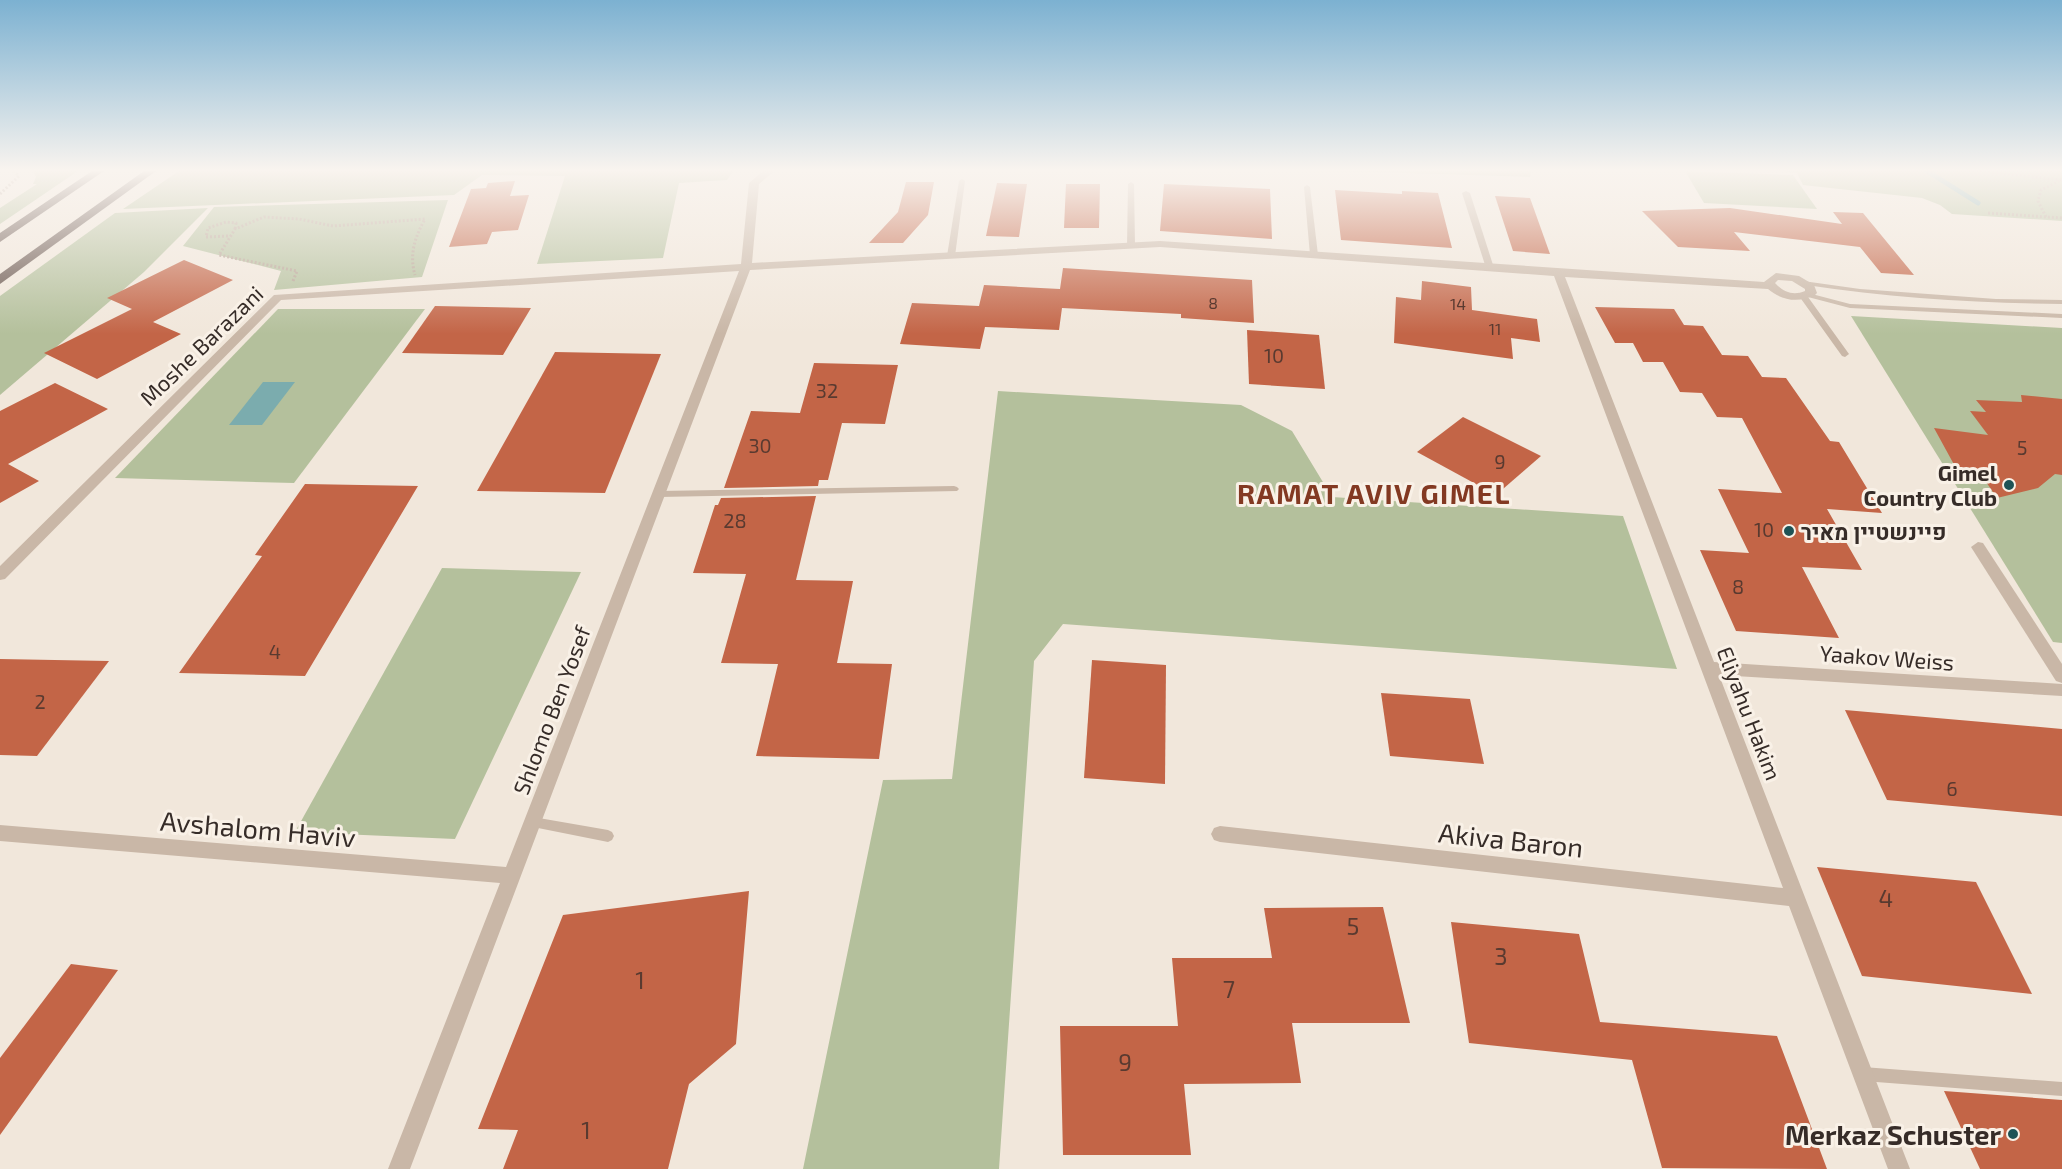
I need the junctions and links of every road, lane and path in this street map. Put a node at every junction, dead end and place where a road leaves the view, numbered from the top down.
1 (18, 226) edge
2 (75, 226) edge
3 (215, 226) edge
4 (236, 226) edge
5 (243, 226) edge
6 (422, 226) edge
7 (750, 226) edge
8 (955, 226) edge
9 (1131, 226) edge
10 (1311, 226) edge
11 (1476, 226) edge
12 (235, 229) junction
13 (229, 236) junction
14 (0, 238) edge
15 (1131, 246) junction
16 (1314, 255) junction
17 (951, 256) junction
18 (746, 267) junction
19 (1490, 268) junction
20 (1558, 273) junction
21 (0, 280) edge
22 (1770, 286) junction
23 (420, 287) junction
24 (1806, 292) junction
25 (287, 296) junction
26 (2062, 302) edge
27 (2062, 316) edge
28 (1845, 354) dead end
29 (954, 489) dead end
30 (658, 494) junction
31 (1978, 547) dead end
32 (0, 575) edge
33 (1708, 668) junction
34 (2062, 677) edge
35 (2062, 690) edge
36 (533, 822) junction
37 (0, 834) edge
38 (1221, 834) dead end
39 (609, 836) dead end
40 (512, 876) junction
41 (1796, 898) junction
42 (1863, 1074) junction
43 (2062, 1089) edge
44 (399, 1169) edge
45 (1899, 1169) edge

1 - 14 highway
2 - 21 highway
3 - 13 path
4 - 12 path
5 - 12 path
6 - 23 path
7 - 18 street, Shlomo Ben Yosef
8 - 17 lane
9 - 15 lane
10 - 16 lane
11 - 19 lane
12 - 13 path
13 - 25 path
15 - 16 street, Moshe Barazani
15 - 17 street, Moshe Barazani
16 - 19 street, Moshe Barazani
17 - 18 street, Moshe Barazani
18 - 23 street, Moshe Barazani
18 - 30 street, Shlomo Ben Yosef
19 - 20 street, Moshe Barazani
20 - 22 street, Moshe Barazani
20 - 33 street, Eliyahu Hakim
22 - 24 street
22 - 24 street
23 - 25 street, Moshe Barazani
24 - 26 lane
24 - 27 lane
24 - 28 lane
25 - 32 street, Moshe Barazani
29 - 30 lane
30 - 36 street, Shlomo Ben Yosef
31 - 34 street
33 - 35 street, Yaakov Weiss
33 - 41 street, Eliyahu Hakim
36 - 39 lane
36 - 40 street, Shlomo Ben Yosef
37 - 40 street, Avshalom Haviv
38 - 41 street, Akiva Baron
40 - 44 street, Shlomo Ben Yosef
41 - 42 street, Eliyahu Hakim
42 - 43 lane
42 - 45 street, Eliyahu Hakim

